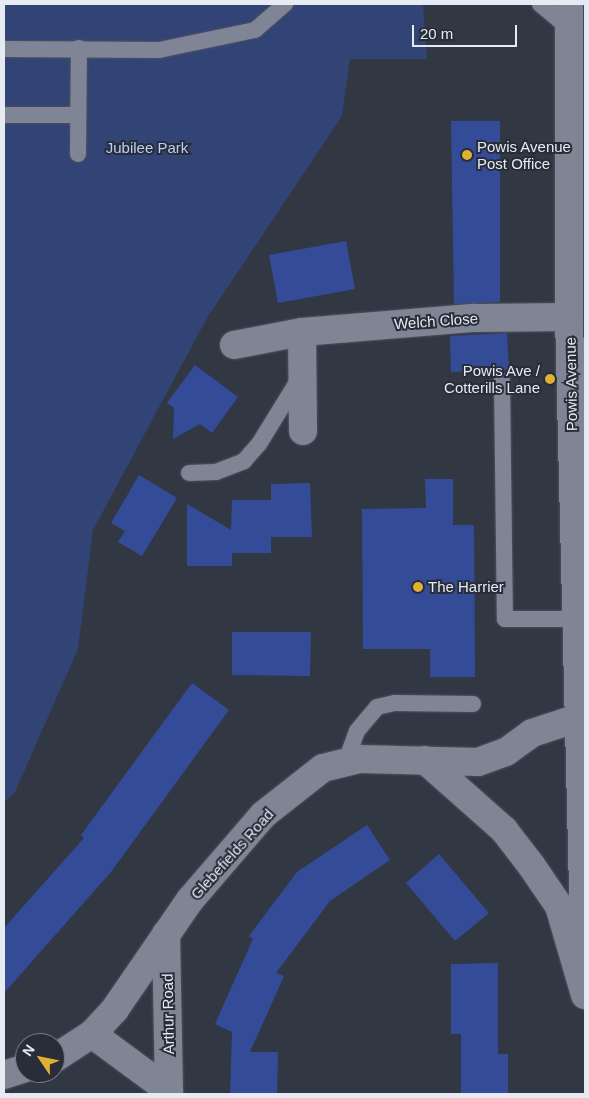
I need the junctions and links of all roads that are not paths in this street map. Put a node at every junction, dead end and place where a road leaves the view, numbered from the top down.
1 (285, 4) edge
2 (540, 4) edge
3 (569, 4) edge
4 (578, 27) edge
5 (78, 48) junction
6 (4, 49) edge
7 (4, 114) edge
8 (78, 115) junction
9 (78, 154) dead end
10 (569, 317) junction
11 (302, 332) junction
12 (234, 345) dead end
13 (302, 374) junction
14 (502, 382) dead end
15 (303, 431) dead end
16 (189, 473) dead end
17 (576, 619) junction
18 (473, 704) dead end
19 (578, 718) junction
20 (425, 760) junction
21 (346, 761) junction
22 (166, 934) junction
23 (585, 973) edge
24 (585, 995) edge
25 (92, 1034) junction
26 (65, 1052) edge
27 (169, 1092) edge

1 - 5 lane
2 - 4 lane
3 - 4 street, Powis Avenue
4 - 10 street, Powis Avenue
5 - 6 lane
5 - 8 lane
7 - 8 lane
8 - 9 lane
10 - 11 street, Welch Close
10 - 17 street, Powis Avenue
11 - 12 street, Welch Close
11 - 13 street
13 - 15 street
13 - 16 lane
14 - 17 lane
17 - 19 street, Powis Avenue
18 - 21 lane
19 - 20 street, Glebefields Road
19 - 23 street, Powis Avenue
20 - 21 street, Glebefields Road
20 - 24 street
21 - 22 street, Glebefields Road
22 - 25 street, Glebefields Road
22 - 27 street, Arthur Road
25 - 26 street, Glebefields Road
25 - 27 street

